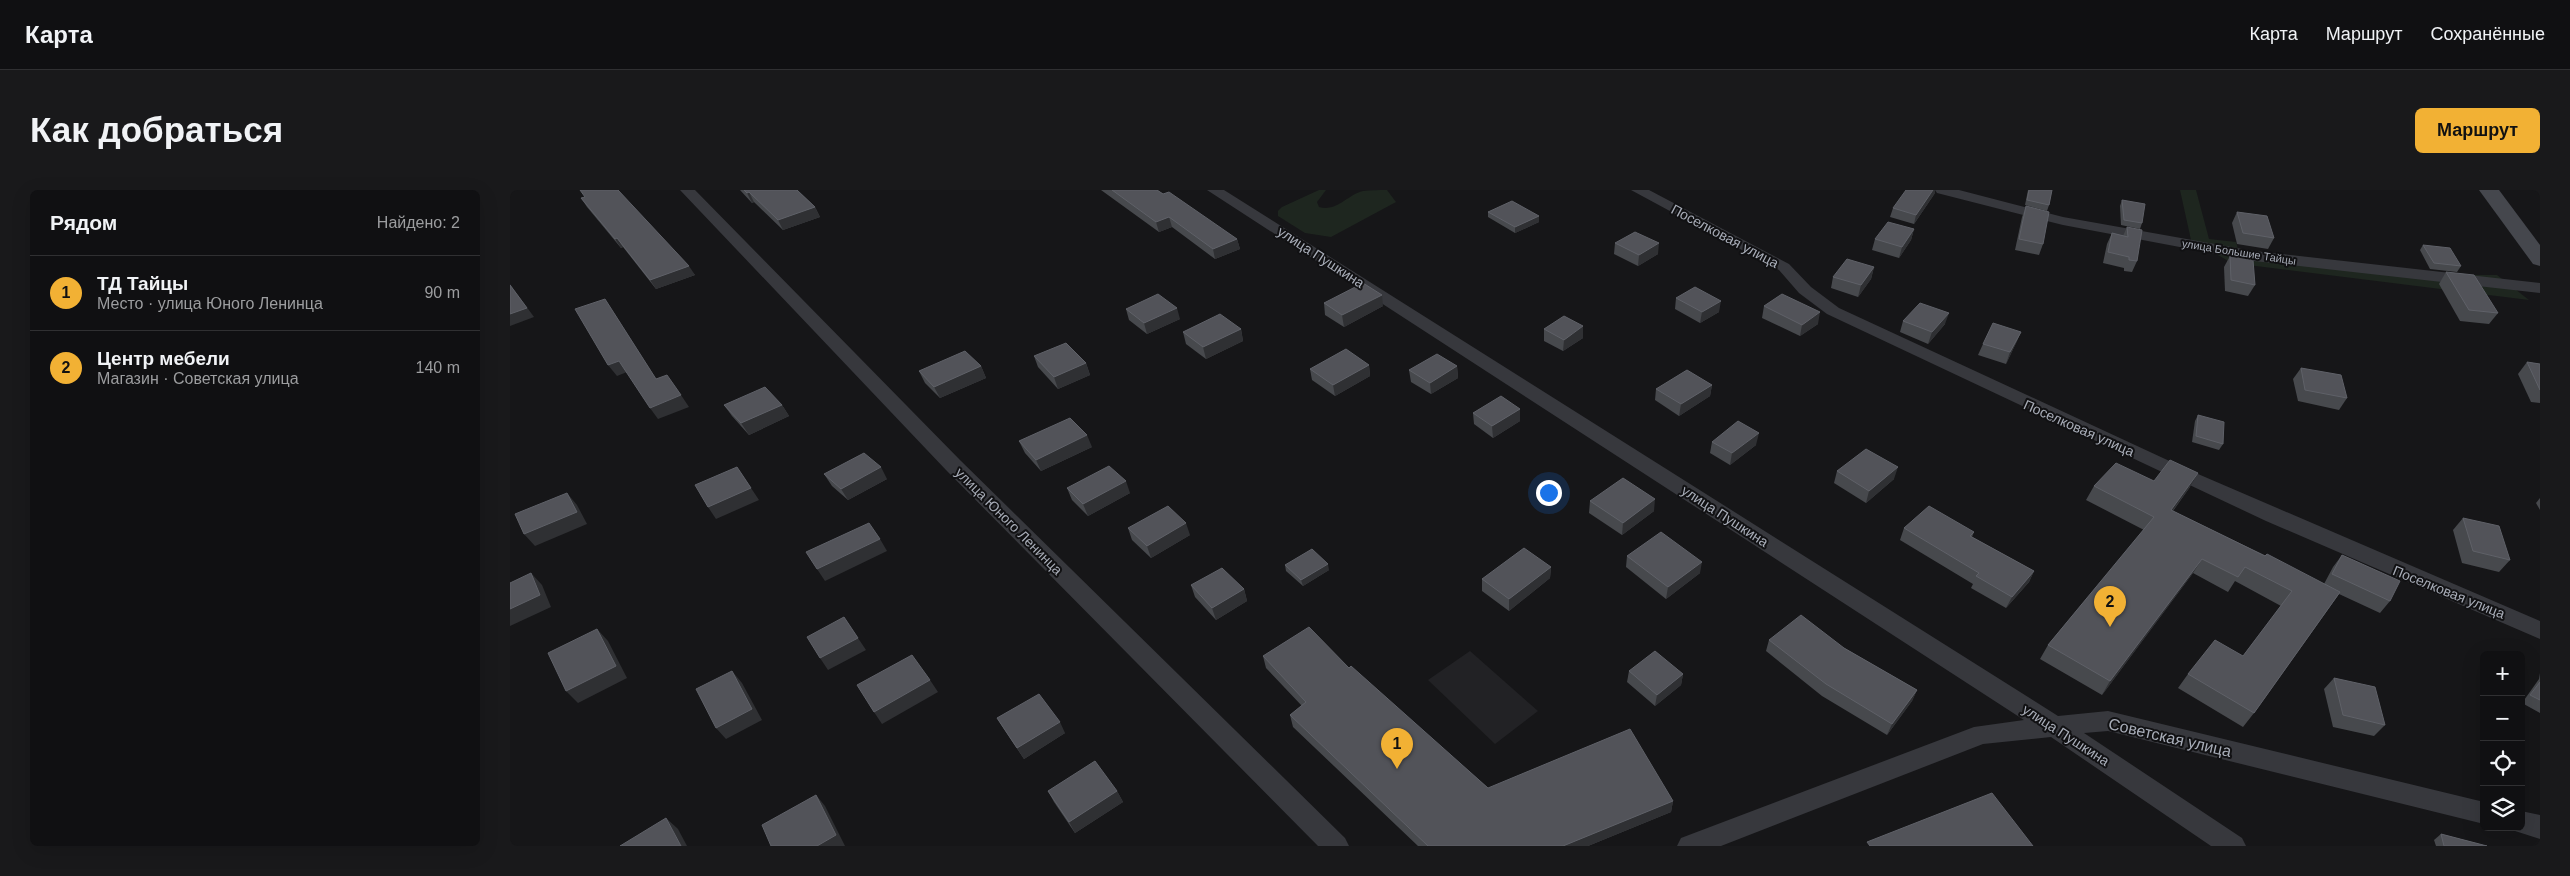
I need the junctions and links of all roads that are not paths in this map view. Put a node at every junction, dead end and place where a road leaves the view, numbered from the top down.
1 (687, 190) edge
2 (1214, 190) edge
3 (1638, 190) edge
4 (1942, 190) edge
5 (2489, 190) edge
6 (2540, 260) edge
7 (2540, 288) edge
8 (2540, 630) edge
9 (2052, 725) junction
10 (2480, 812) edge
11 (2525, 823) edge
12 (2540, 827) edge
13 (1733, 839) edge
14 (1336, 846) edge
15 (1690, 846) edge
16 (2233, 846) edge

1 - 14 street, улица Юного Ленинца
2 - 9 street, улица Пушкина
3 - 8 street, Поселковая улица
4 - 7 street, улица Большие Тайцы
5 - 6 main road
9 - 10 street, Советская улица
9 - 13 street, Советская улица
9 - 16 street, улица Пушкина
11 - 12 street
13 - 15 street, Советская улица

